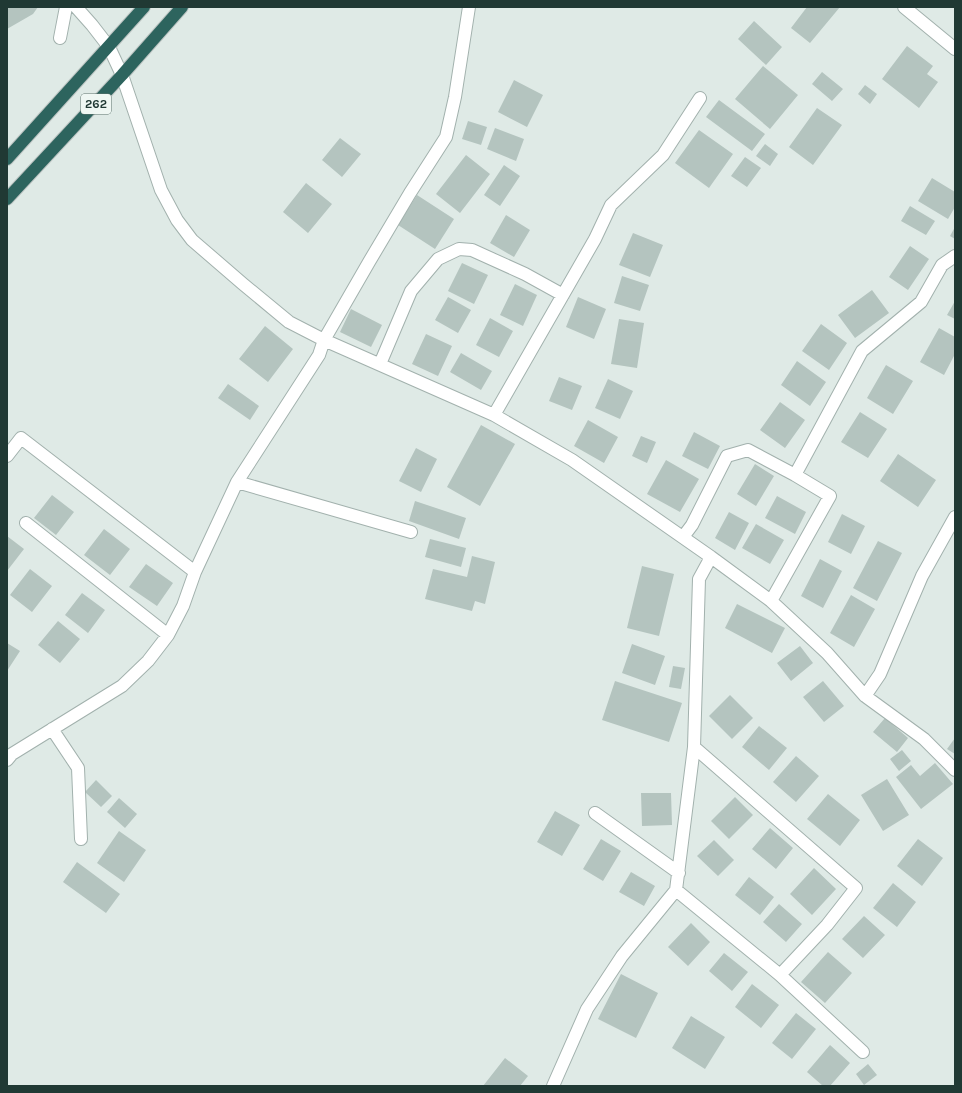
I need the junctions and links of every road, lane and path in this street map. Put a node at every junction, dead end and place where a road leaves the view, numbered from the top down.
1 (66, 7) edge
2 (76, 7) edge
3 (144, 7) edge
4 (182, 7) edge
5 (469, 7) edge
6 (904, 7) edge
7 (60, 38) dead end
8 (109, 47) junction
9 (955, 49) edge
10 (122, 75) junction
11 (700, 98) dead end
12 (8, 154) edge
13 (7, 200) edge
14 (955, 256) edge
15 (563, 295) junction
16 (324, 340) junction
17 (380, 364) junction
18 (494, 415) junction
19 (7, 456) edge
20 (795, 475) junction
21 (237, 482) junction
22 (955, 517) edge
23 (26, 523) dead end
24 (411, 532) dead end
25 (683, 537) junction
26 (711, 557) junction
27 (195, 572) junction
28 (771, 601) junction
29 (168, 635) junction
30 (865, 696) junction
31 (52, 729) junction
32 (694, 747) junction
33 (7, 760) edge
34 (955, 770) edge
35 (595, 813) dead end
36 (81, 839) dead end
37 (679, 874) junction
38 (676, 890) junction
39 (780, 975) junction
40 (863, 1052) dead end
41 (554, 1086) edge

1 - 7 street
2 - 8 street
3 - 8 highway, 262
4 - 10 highway, 262
5 - 16 street
6 - 9 street
8 - 10 street
8 - 12 highway, 262
10 - 13 highway, 262
10 - 16 street
11 - 15 street
14 - 20 street
15 - 17 street
15 - 18 street
16 - 17 street
16 - 21 street
17 - 18 street
18 - 25 street
19 - 27 street
20 - 25 street
20 - 28 street
21 - 24 street
21 - 27 street
22 - 30 street
23 - 29 street
25 - 26 street
26 - 28 street
26 - 32 street
27 - 29 street
28 - 30 street
29 - 31 street
30 - 34 street
31 - 33 street
31 - 36 street
32 - 37 street
32 - 39 street
35 - 37 street
37 - 38 street
38 - 39 street
38 - 41 street
39 - 40 street

